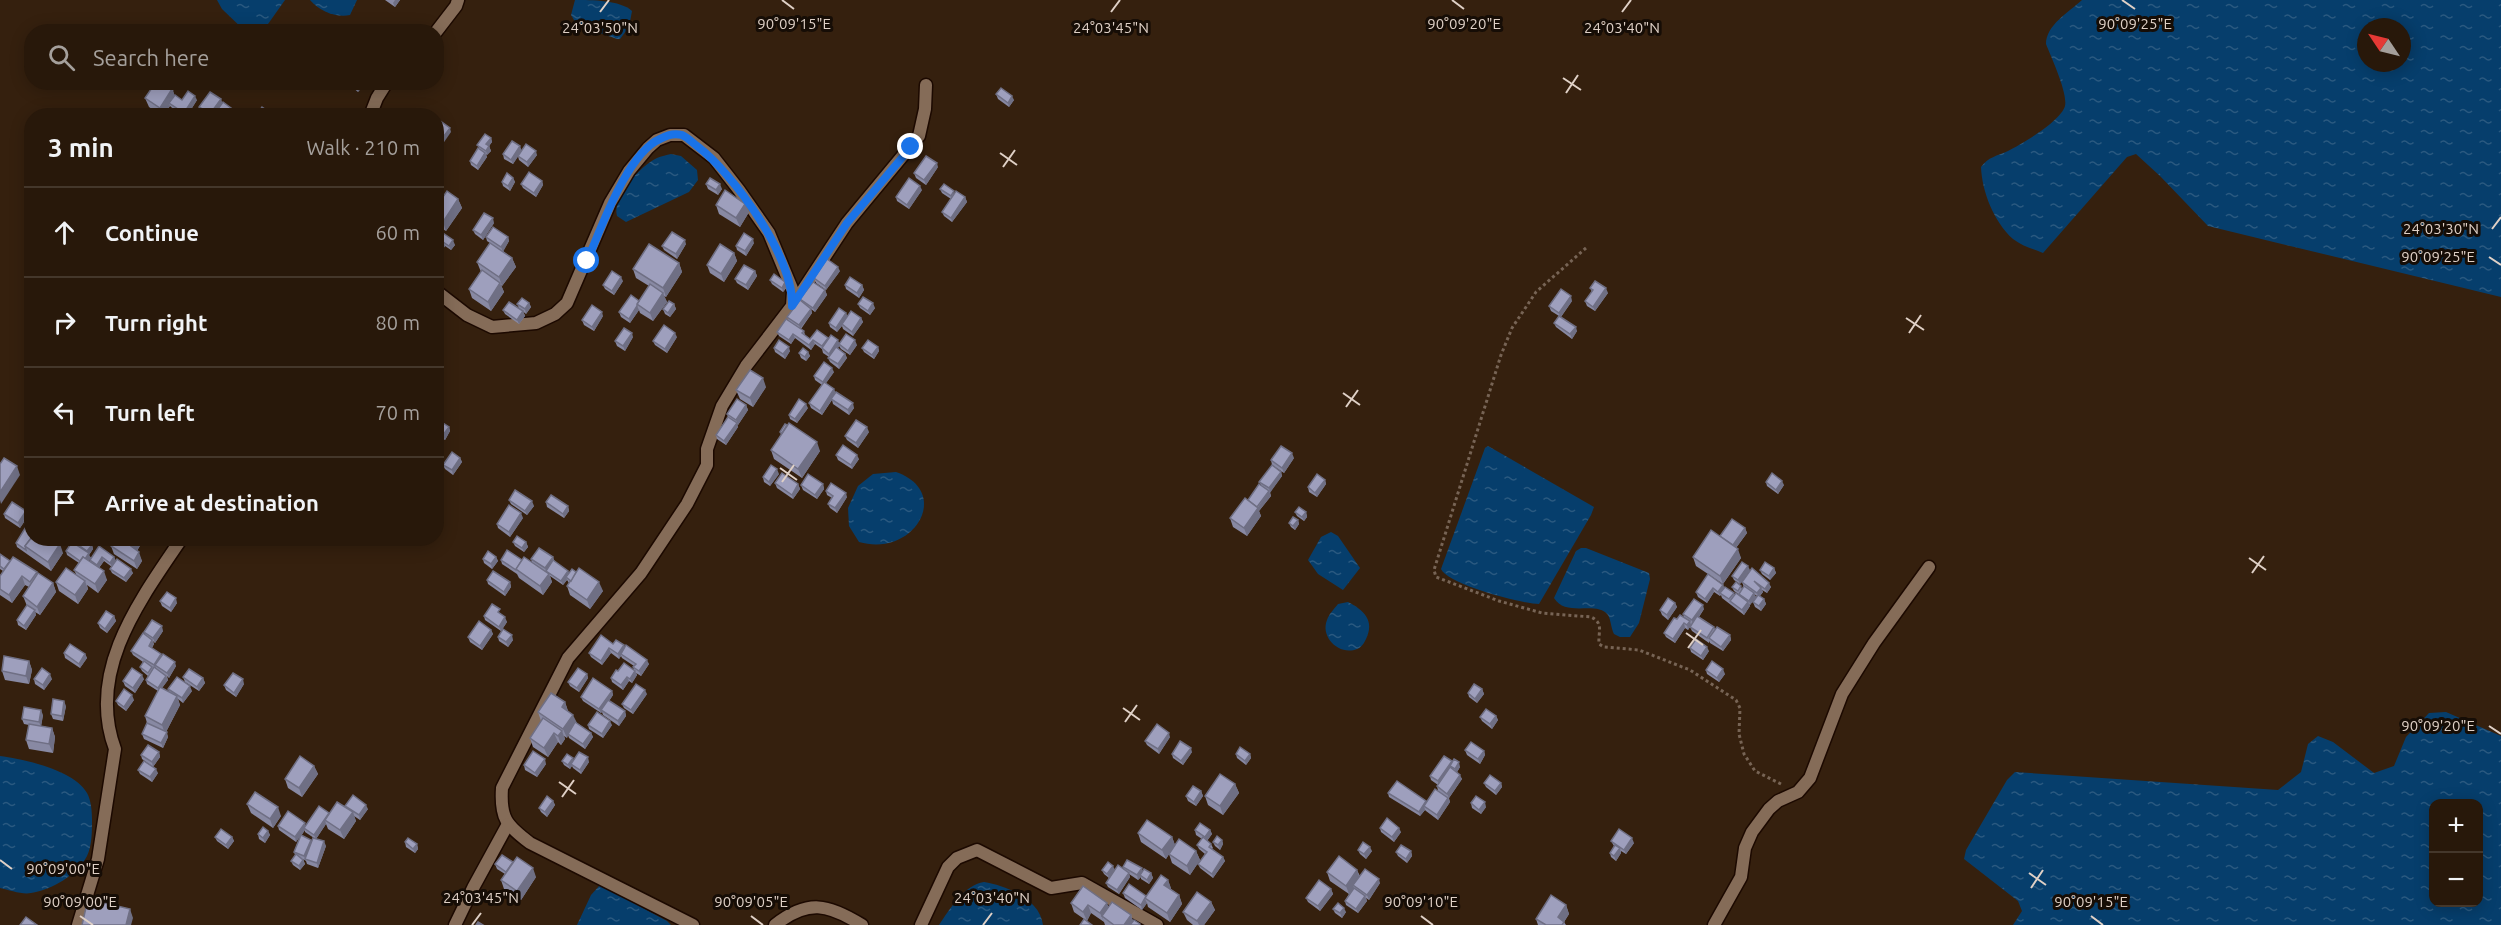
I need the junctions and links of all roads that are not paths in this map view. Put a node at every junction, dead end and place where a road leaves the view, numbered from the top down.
1 (458, 0) edge
2 (442, 24) edge
3 (926, 85) dead end
4 (382, 90) edge
5 (373, 108) edge
6 (444, 297) edge
7 (792, 306) junction
8 (177, 546) edge
9 (1929, 567) dead end
10 (508, 824) junction
11 (78, 925) edge
12 (455, 925) edge
13 (693, 925) edge
14 (775, 925) edge
15 (862, 925) edge
16 (921, 925) edge
17 (1157, 925) edge
18 (1714, 925) edge

1 - 2 street
3 - 7 street
4 - 5 street
6 - 7 street
7 - 10 street
8 - 11 street
9 - 18 street
10 - 12 street
10 - 13 street
14 - 15 street
16 - 17 street

